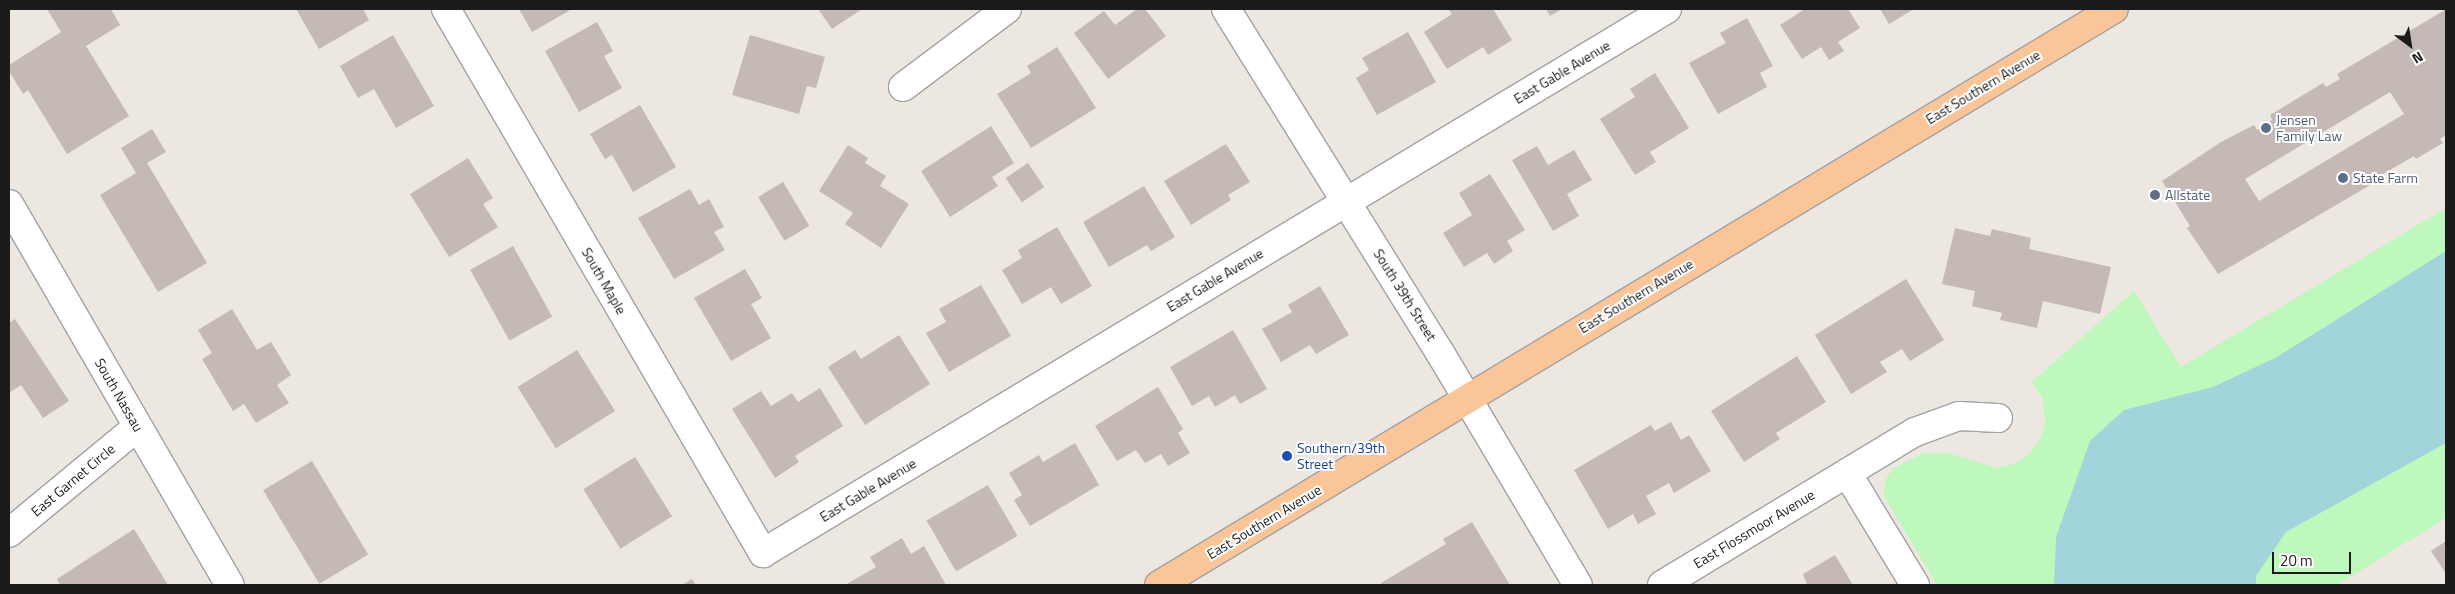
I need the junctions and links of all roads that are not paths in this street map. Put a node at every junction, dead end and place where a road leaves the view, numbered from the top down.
1 (446, 9) edge
2 (1007, 9) edge
3 (1226, 9) edge
4 (1667, 9) edge
5 (2114, 9) edge
6 (903, 87) dead end
7 (1346, 201) junction
8 (9, 204) edge
9 (1468, 398) junction
10 (1998, 418) dead end
11 (137, 427) junction
12 (1847, 473) junction
13 (9, 533) edge
14 (763, 553) joint
15 (230, 585) edge
16 (1159, 585) edge
17 (1578, 585) edge
18 (1662, 585) edge
19 (1915, 585) edge

1 - 14 street, South Maple
2 - 6 street
3 - 7 street, South 39th Street
4 - 7 street, East Gable Avenue
5 - 9 main road, East Southern Avenue
7 - 9 street, South 39th Street
7 - 14 street, East Gable Avenue
8 - 11 street, South Nassau
9 - 16 main road, East Southern Avenue
9 - 17 street, South 39th Street
10 - 12 street, East Flossmoor Avenue
11 - 13 street, East Garnet Circle
11 - 15 street, South Nassau
12 - 18 street, East Flossmoor Avenue
12 - 19 street

